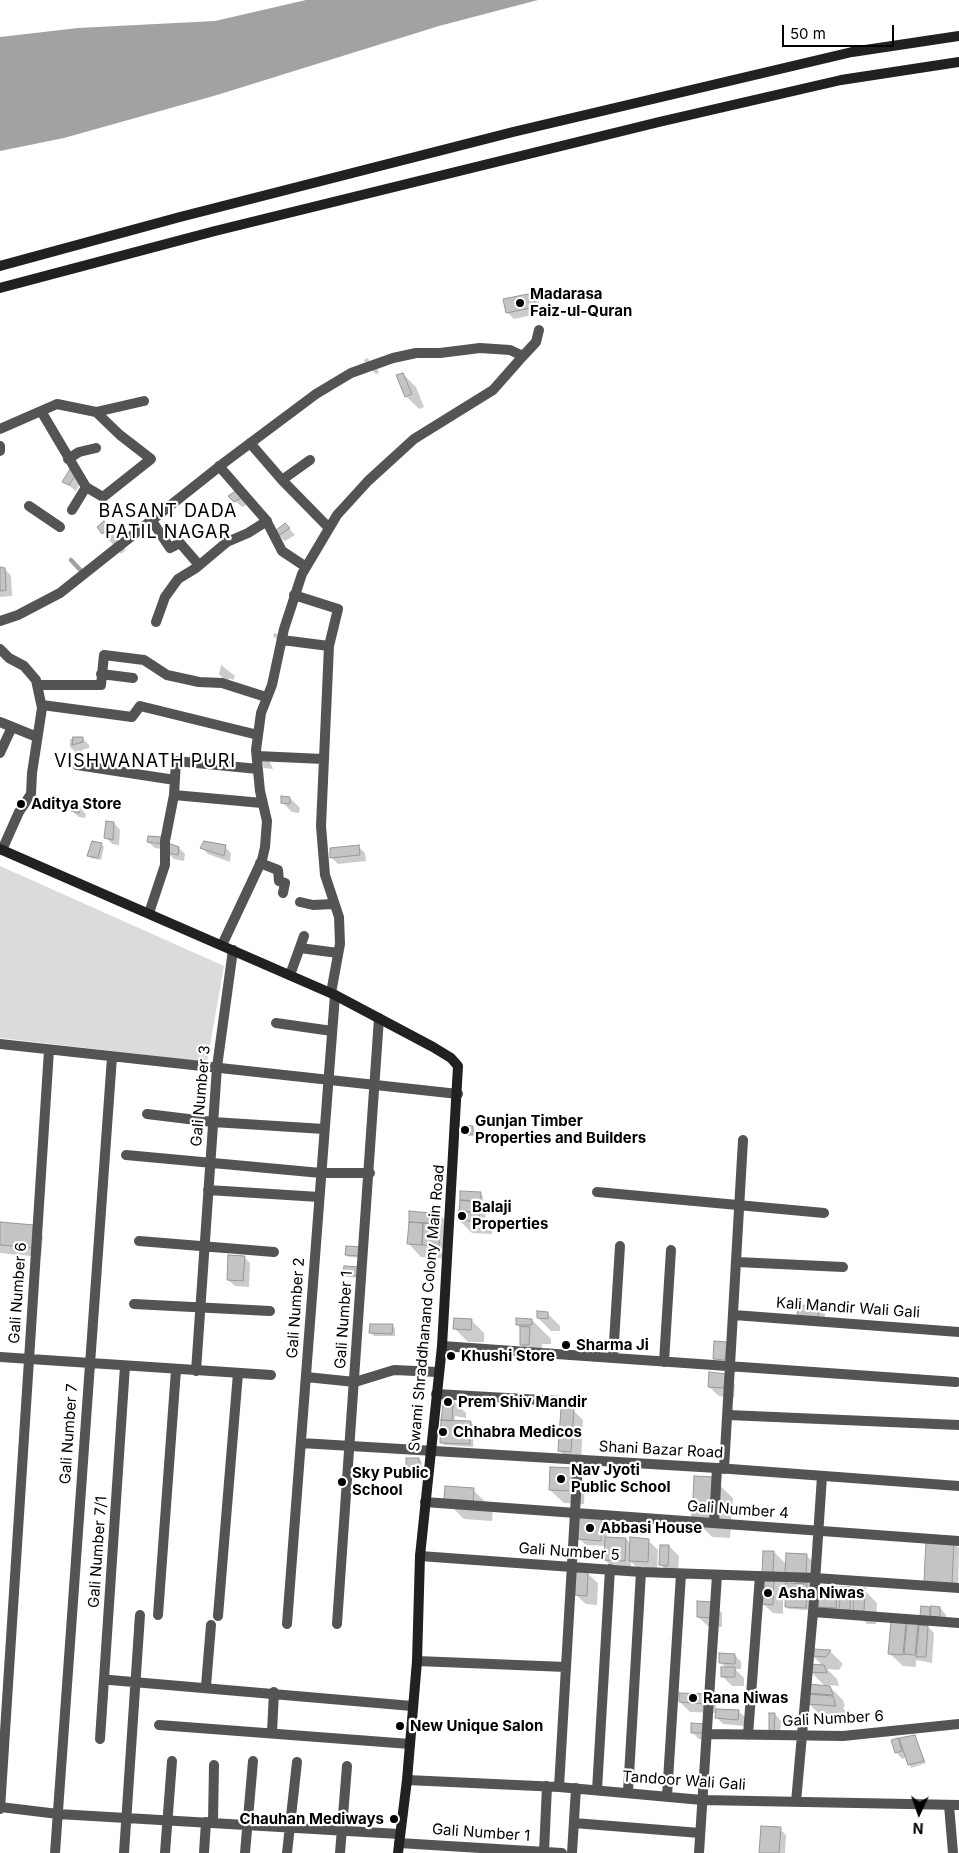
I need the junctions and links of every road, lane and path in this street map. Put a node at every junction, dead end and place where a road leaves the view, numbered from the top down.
1 (959, 36) edge
2 (959, 62) edge
3 (0, 266) edge
4 (0, 288) edge
5 (539, 330) dead end
6 (523, 356) junction
7 (144, 401) dead end
8 (41, 411) junction
9 (96, 412) junction
10 (0, 429) edge
11 (250, 443) junction
12 (0, 446) edge
13 (96, 448) dead end
14 (0, 451) edge
15 (68, 459) junction
16 (310, 460) dead end
17 (219, 466) junction
18 (282, 480) junction
19 (86, 487) junction
20 (29, 506) dead end
21 (72, 510) dead end
22 (152, 521) junction
23 (267, 521) junction
24 (60, 527) dead end
25 (329, 528) junction
26 (199, 565) junction
27 (306, 567) junction
28 (294, 594) junction
29 (0, 621) edge
30 (156, 622) dead end
31 (282, 640) junction
32 (329, 646) junction
33 (0, 649) edge
34 (101, 674) junction
35 (133, 678) dead end
36 (37, 685) junction
37 (266, 696) junction
38 (42, 705) junction
39 (0, 722) edge
40 (12, 727) junction
41 (258, 735) junction
42 (37, 737) junction
43 (0, 753) edge
44 (257, 756) junction
45 (324, 759) junction
46 (77, 765) dead end
47 (258, 769) junction
48 (175, 780) junction
49 (174, 795) junction
50 (262, 803) junction
51 (1, 849) edge
52 (260, 864) junction
53 (283, 893) dead end
54 (300, 902) dead end
55 (333, 904) junction
56 (149, 913) junction
57 (304, 936) dead end
58 (222, 945) junction
59 (300, 948) junction
60 (232, 950) junction
61 (338, 953) junction
62 (290, 975) junction
63 (333, 994) junction
64 (379, 1018) junction
65 (276, 1022) dead end
66 (332, 1031) junction
67 (0, 1044) edge
68 (49, 1050) junction
69 (112, 1057) junction
70 (217, 1068) junction
71 (328, 1078) junction
72 (376, 1084) junction
73 (458, 1094) junction
74 (147, 1114) dead end
75 (213, 1122) junction
76 (324, 1128) junction
77 (743, 1140) dead end
78 (126, 1156) dead end
79 (210, 1163) junction
80 (321, 1173) junction
81 (370, 1173) junction
82 (208, 1190) junction
83 (597, 1192) dead end
84 (319, 1197) junction
85 (740, 1206) junction
86 (824, 1213) dead end
87 (139, 1241) dead end
88 (204, 1246) junction
89 (620, 1246) dead end
90 (670, 1250) dead end
91 (274, 1252) dead end
92 (737, 1262) junction
93 (843, 1268) dead end
94 (134, 1304) dead end
95 (200, 1308) junction
96 (270, 1311) dead end
97 (734, 1315) junction
98 (959, 1332) edge
99 (442, 1346) junction
100 (0, 1357) edge
101 (613, 1358) junction
102 (28, 1360) junction
103 (664, 1362) junction
104 (90, 1364) junction
105 (125, 1366) junction
106 (732, 1367) junction
107 (176, 1370) junction
108 (196, 1371) junction
109 (438, 1372) junction
110 (238, 1373) junction
111 (270, 1375) dead end
112 (306, 1377) junction
113 (355, 1382) junction
114 (956, 1382) dead end
115 (436, 1394) junction
116 (560, 1401) dead end
117 (728, 1415) junction
118 (959, 1425) edge
119 (300, 1443) junction
120 (350, 1445) junction
121 (431, 1451) junction
122 (578, 1461) junction
123 (721, 1468) junction
124 (822, 1476) junction
125 (959, 1486) edge
126 (425, 1502) junction
127 (574, 1514) junction
128 (714, 1523) junction
129 (818, 1530) junction
130 (959, 1541) edge
131 (420, 1556) junction
132 (570, 1568) junction
133 (610, 1570) junction
134 (641, 1572) junction
135 (681, 1574) junction
136 (717, 1575) junction
137 (760, 1576) junction
138 (815, 1578) junction
139 (959, 1588) edge
140 (813, 1612) junction
141 (158, 1615) dead end
142 (218, 1616) dead end
143 (959, 1623) edge
144 (287, 1624) dead end
145 (337, 1624) dead end
146 (211, 1625) dead end
147 (139, 1628) dead end
148 (417, 1661) junction
149 (566, 1667) junction
150 (110, 1680) dead end
151 (135, 1681) junction
152 (206, 1686) junction
153 (274, 1692) junction
154 (412, 1706) junction
155 (959, 1724) edge
156 (159, 1725) dead end
157 (272, 1732) junction
158 (707, 1734) junction
159 (748, 1735) junction
160 (800, 1737) junction
161 (100, 1739) dead end
162 (410, 1744) junction
163 (172, 1761) dead end
164 (253, 1761) dead end
165 (297, 1762) dead end
166 (214, 1765) dead end
167 (347, 1766) dead end
168 (408, 1780) junction
169 (547, 1786) junction
170 (559, 1787) junction
171 (576, 1788) junction
172 (597, 1790) junction
173 (628, 1792) junction
174 (667, 1796) junction
175 (702, 1800) junction
176 (796, 1802) junction
177 (954, 1805) edge
178 (0, 1808) edge
179 (58, 1814) junction
180 (125, 1817) junction
181 (168, 1821) junction
182 (209, 1822) junction
183 (574, 1823) junction
184 (248, 1825) junction
185 (290, 1827) junction
186 (342, 1829) junction
187 (700, 1833) junction
188 (399, 1843) edge
189 (544, 1852) edge
190 (55, 1853) edge
191 (124, 1853) edge
192 (166, 1853) edge
193 (204, 1853) edge
194 (244, 1853) edge
195 (287, 1853) edge
196 (340, 1853) edge
197 (562, 1853) edge
198 (572, 1853) edge
199 (699, 1853) edge
200 (952, 1853) edge

1 - 3 main road
2 - 4 main road
5 - 6 street
6 - 11 street
6 - 25 street
7 - 9 street
8 - 9 street
8 - 10 street
8 - 15 street
9 - 19 street
11 - 17 street
11 - 18 street
12 - 14 street
13 - 15 street
15 - 19 street
16 - 18 street
17 - 22 street
17 - 23 street
18 - 25 street
19 - 21 street
20 - 24 street
22 - 26 street
22 - 29 street
23 - 26 street
23 - 27 street
25 - 27 street
26 - 30 street
27 - 28 street
28 - 31 street
28 - 32 street, Gali Number 2
31 - 32 street
31 - 37 street
32 - 45 street, Gali Number 2
33 - 36 street
34 - 35 street
34 - 36 street
34 - 37 street
36 - 38 street
37 - 41 street
38 - 41 street
38 - 42 street
39 - 40 street
40 - 42 street
40 - 43 street
41 - 44 street
42 - 51 street
44 - 45 street
44 - 47 street
45 - 55 street, Gali Number 2
46 - 48 street
47 - 48 street
47 - 50 street
48 - 49 street
49 - 50 street
49 - 56 street
50 - 52 street
51 - 56 main road
52 - 53 street
52 - 58 street
54 - 55 street
55 - 61 street, Gali Number 2
56 - 58 main road
57 - 59 street
58 - 60 main road
59 - 61 street
59 - 62 street
60 - 62 main road
60 - 70 street, Gali Number 3
61 - 63 street, Gali Number 2
62 - 63 main road
63 - 64 main road
63 - 66 street, Gali Number 2
64 - 72 street, Gali Number 1
64 - 73 main road, Swami Shraddhanand Colony Main Road
65 - 66 street
66 - 71 street, Gali Number 2
67 - 68 street
68 - 69 street
68 - 102 street, Gali Number 6
69 - 70 street
69 - 104 street, Gali Number 7
70 - 71 street
70 - 75 street, Gali Number 3
71 - 72 street
71 - 76 street, Gali Number 2
72 - 73 street
72 - 81 street, Gali Number 1
73 - 99 main road, Swami Shraddhanand Colony Main Road
74 - 75 street
75 - 76 street
75 - 79 street, Gali Number 3
76 - 80 street, Gali Number 2
77 - 85 street
78 - 79 street
79 - 80 street
79 - 82 street, Gali Number 3
80 - 81 street
80 - 84 street, Gali Number 2
81 - 113 street, Gali Number 1
82 - 84 street
82 - 88 street, Gali Number 3
83 - 85 street
84 - 112 street, Gali Number 2
85 - 86 street
85 - 92 street
87 - 88 street
88 - 91 street
88 - 95 street, Gali Number 3
89 - 101 street
90 - 103 street
92 - 93 street
92 - 97 street
94 - 95 street
95 - 96 street
95 - 108 street, Gali Number 3
97 - 98 street, Kali Mandir Wali Gali
97 - 106 street
99 - 101 street
99 - 109 main road, Swami Shraddhanand Colony Main Road
100 - 102 street
101 - 103 street
102 - 104 street
102 - 178 street, Gali Number 6
103 - 106 street
104 - 105 street
104 - 179 street, Gali Number 7
105 - 107 street
105 - 161 street, Gali Number 7/1
106 - 114 street
106 - 117 street
107 - 108 street
107 - 141 street
108 - 110 street
109 - 113 street
109 - 115 main road, Swami Shraddhanand Colony Main Road
110 - 111 street
110 - 142 street
112 - 113 street
112 - 119 street, Gali Number 2
113 - 120 street, Gali Number 1
115 - 116 street
115 - 121 main road, Swami Shraddhanand Colony Main Road
117 - 118 street
117 - 123 street
119 - 120 street, Shani Bazar Road
119 - 144 street, Gali Number 2
120 - 121 street, Shani Bazar Road
120 - 145 street, Gali Number 1
121 - 122 street, Shani Bazar Road
121 - 126 main road, Swami Shraddhanand Colony Main Road
122 - 123 street, Shani Bazar Road
122 - 127 street
123 - 124 street, Shani Bazar Road
123 - 128 street
124 - 125 street, Shani Bazar Road
124 - 129 street
126 - 127 street, Gali Number 4
126 - 131 main road, Swami Shraddhanand Colony Main Road
127 - 128 street, Gali Number 4
127 - 132 street
128 - 129 street, Gali Number 4
129 - 130 street, Gali Number 4
129 - 138 street
131 - 132 street, Gali Number 5
131 - 148 main road, Swami Shraddhanand Colony Main Road
132 - 133 street, Gali Number 5
132 - 149 street
133 - 134 street, Gali Number 5
133 - 172 street
134 - 135 street, Gali Number 5
134 - 173 street
135 - 136 street, Gali Number 5
135 - 174 street
136 - 137 street, Gali Number 5
136 - 158 street
137 - 138 street, Gali Number 5
137 - 159 street
138 - 139 street, Gali Number 5
138 - 140 street
140 - 143 street
140 - 160 street
146 - 152 street
147 - 151 street
148 - 149 street
148 - 154 main road, Swami Shraddhanand Colony Main Road
149 - 170 street
150 - 151 street
151 - 152 street
151 - 180 street
152 - 153 street
153 - 154 street
153 - 157 street
154 - 162 main road, Swami Shraddhanand Colony Main Road
155 - 160 street, Gali Number 6
156 - 157 street
157 - 162 street
158 - 159 street, Gali Number 6
158 - 175 street
159 - 160 street, Gali Number 6
160 - 176 street
162 - 168 main road, Swami Shraddhanand Colony Main Road
163 - 181 street
164 - 184 street
165 - 185 street
166 - 182 street
167 - 186 street
168 - 169 street, Tandoor Wali Gali
168 - 188 main road, Swami Shraddhanand Colony Main Road
169 - 170 street, Tandoor Wali Gali
169 - 189 street
170 - 171 street, Tandoor Wali Gali
171 - 172 street, Tandoor Wali Gali
171 - 183 street
172 - 173 street, Tandoor Wali Gali
173 - 174 street, Tandoor Wali Gali
174 - 175 street, Tandoor Wali Gali
175 - 176 street, Tandoor Wali Gali
175 - 187 street
176 - 177 street, Tandoor Wali Gali
177 - 200 street
178 - 179 street, Gali Number 1
179 - 180 street, Gali Number 1
179 - 190 street
180 - 181 street, Gali Number 1
180 - 191 street
181 - 182 street, Gali Number 1
181 - 192 street
182 - 184 street, Gali Number 1
182 - 193 street
183 - 187 street
183 - 198 street
184 - 185 street, Gali Number 1
184 - 194 street
185 - 186 street, Gali Number 1
185 - 195 street
186 - 188 street, Gali Number 1
186 - 196 street
187 - 199 street
188 - 189 street, Gali Number 1
189 - 197 street, Gali Number 1

